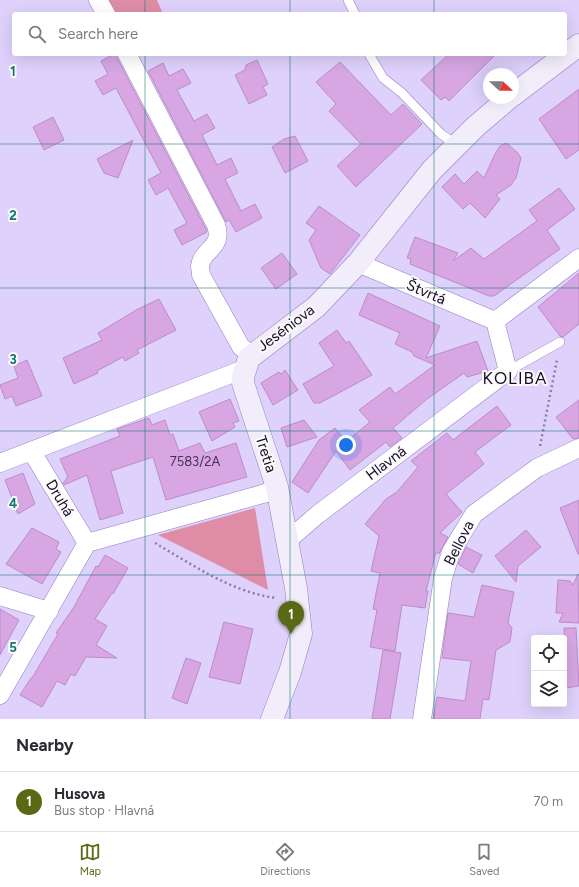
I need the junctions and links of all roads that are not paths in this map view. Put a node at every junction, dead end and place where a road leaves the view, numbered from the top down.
1 (98, 0) edge
2 (348, 0) edge
3 (105, 12) edge
4 (354, 12) edge
5 (579, 46) edge
6 (567, 55) edge
7 (128, 56) edge
8 (370, 56) edge
9 (566, 56) edge
10 (519, 91) edge
11 (502, 104) edge
12 (457, 145) junction
13 (579, 258) edge
14 (358, 263) junction
15 (495, 321) junction
16 (560, 342) road end
17 (248, 362) junction
18 (508, 371) junction
19 (579, 448) edge
20 (32, 452) junction
21 (0, 463) edge
22 (277, 487) junction
23 (287, 541) junction
24 (87, 543) junction
25 (0, 596) edge
26 (49, 611) junction
27 (0, 695) edge
28 (272, 719) edge
29 (422, 719) edge

1 - 3 street
2 - 4 lane
5 - 6 street
7 - 17 street
8 - 12 lane
9 - 10 street
11 - 12 street, Jeséniova
12 - 14 street, Jeséniova
13 - 15 street
14 - 15 street, Štvrtá
14 - 17 street, Jeséniova
15 - 18 street
16 - 18 lane
17 - 20 street, Jeséniova
17 - 22 street, Tretia
18 - 23 street, Hlavná
19 - 29 street, Bellova
20 - 21 street, Jeséniova
20 - 24 street, Druhá
22 - 23 street, Tretia
22 - 24 street
23 - 28 street
24 - 26 street
25 - 26 street
26 - 27 street

